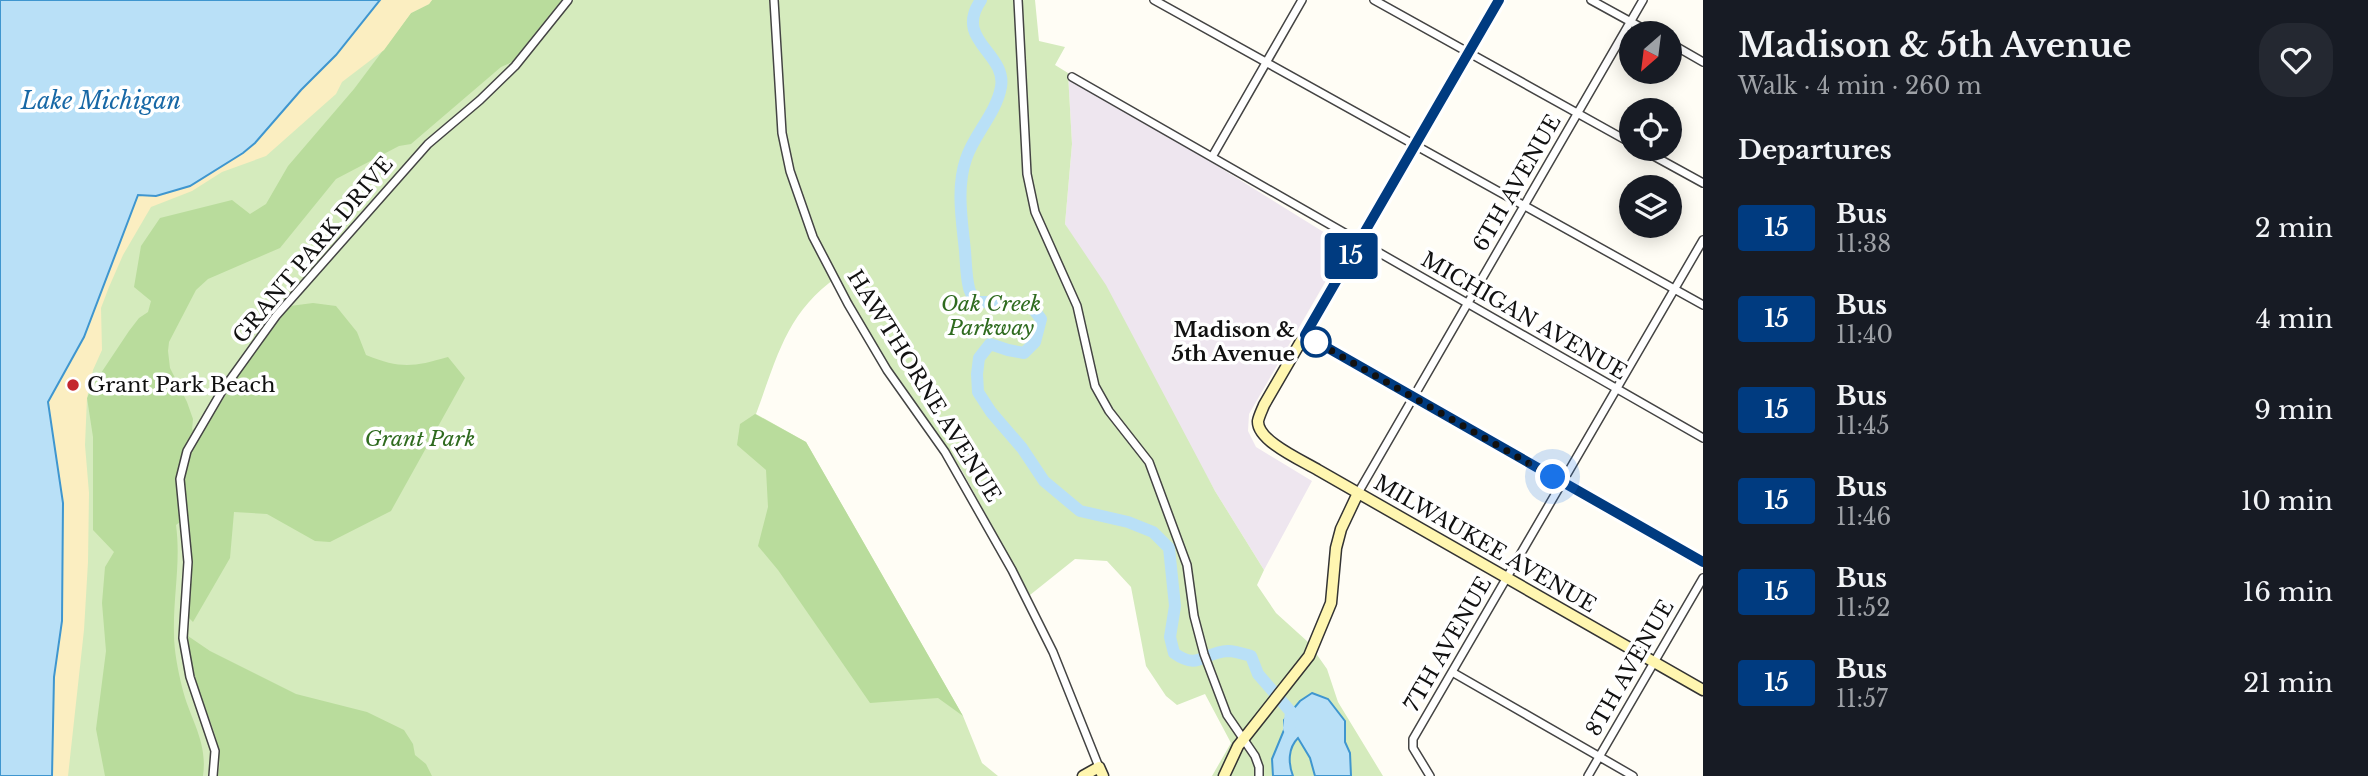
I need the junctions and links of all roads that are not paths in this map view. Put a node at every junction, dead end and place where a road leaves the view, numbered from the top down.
1 (568, 0) edge
2 (774, 0) edge
3 (1018, 0) edge
4 (1154, 0) edge
5 (1302, 0) edge
6 (1374, 0) edge
7 (1499, 0) edge
8 (1591, 0) edge
9 (1643, 0) edge
10 (1629, 21) edge
11 (1632, 21) edge
12 (1619, 42) edge
13 (1682, 50) edge
14 (1469, 53) junction
15 (1266, 62) junction
16 (1703, 62) edge
17 (1072, 77) dead end
18 (1577, 113) junction
19 (1619, 136) edge
20 (1416, 145) junction
21 (1212, 157) junction
22 (1663, 161) edge
23 (1703, 183) edge
24 (1525, 205) junction
25 (1703, 240) edge
26 (1359, 242) junction
27 (1674, 289) junction
28 (1468, 304) junction
29 (1703, 305) edge
30 (1305, 335) junction
31 (1615, 388) junction
32 (1413, 397) junction
33 (1703, 438) edge
34 (1562, 482) junction
35 (1358, 493) junction
36 (1703, 562) edge
37 (1703, 578) edge
38 (1506, 579) junction
39 (1655, 662) junction
40 (1452, 672) junction
41 (1703, 690) edge
42 (1243, 739) junction
43 (1599, 756) junction
44 (1101, 771) edge
45 (213, 776) edge
46 (1083, 776) edge
47 (1224, 776) edge
48 (1259, 776) edge
49 (1430, 776) edge
50 (1588, 776) edge
51 (1633, 776) edge

1 - 45 street, GRANT PARK DRIVE
2 - 44 street, HAWTHORNE AVENUE
3 - 42 street
4 - 15 street
5 - 15 street
6 - 14 street
7 - 14 street
8 - 10 street
9 - 11 street, 6TH AVENUE
12 - 18 street, 6TH AVENUE
13 - 16 street
14 - 18 street
14 - 20 street
15 - 20 street
15 - 21 street
17 - 21 street, MICHIGAN AVENUE
18 - 19 street
18 - 24 street, 6TH AVENUE
20 - 24 street
20 - 26 street
21 - 26 street, MICHIGAN AVENUE
22 - 23 street
24 - 27 street
24 - 28 street, 6TH AVENUE
25 - 27 street, 7TH AVENUE
26 - 28 street, MICHIGAN AVENUE
26 - 30 street
27 - 29 street
27 - 31 street, 7TH AVENUE
28 - 31 street, MICHIGAN AVENUE
28 - 32 street, 6TH AVENUE
30 - 32 street
30 - 35 street, MILWAUKEE AVENUE
31 - 33 street, MICHIGAN AVENUE
31 - 34 street, 7TH AVENUE
32 - 34 street
32 - 35 street, 6TH AVENUE
34 - 36 street
34 - 38 street, 7TH AVENUE
35 - 38 street, MILWAUKEE AVENUE
35 - 42 street
37 - 39 street, 8TH AVENUE
38 - 39 street, MILWAUKEE AVENUE
38 - 40 street, 7TH AVENUE
39 - 41 street, MILWAUKEE AVENUE
39 - 43 street, 8TH AVENUE
40 - 43 street
40 - 49 street, 7TH AVENUE
42 - 47 street
42 - 48 street
43 - 50 street, 8TH AVENUE
43 - 51 street
44 - 46 street

